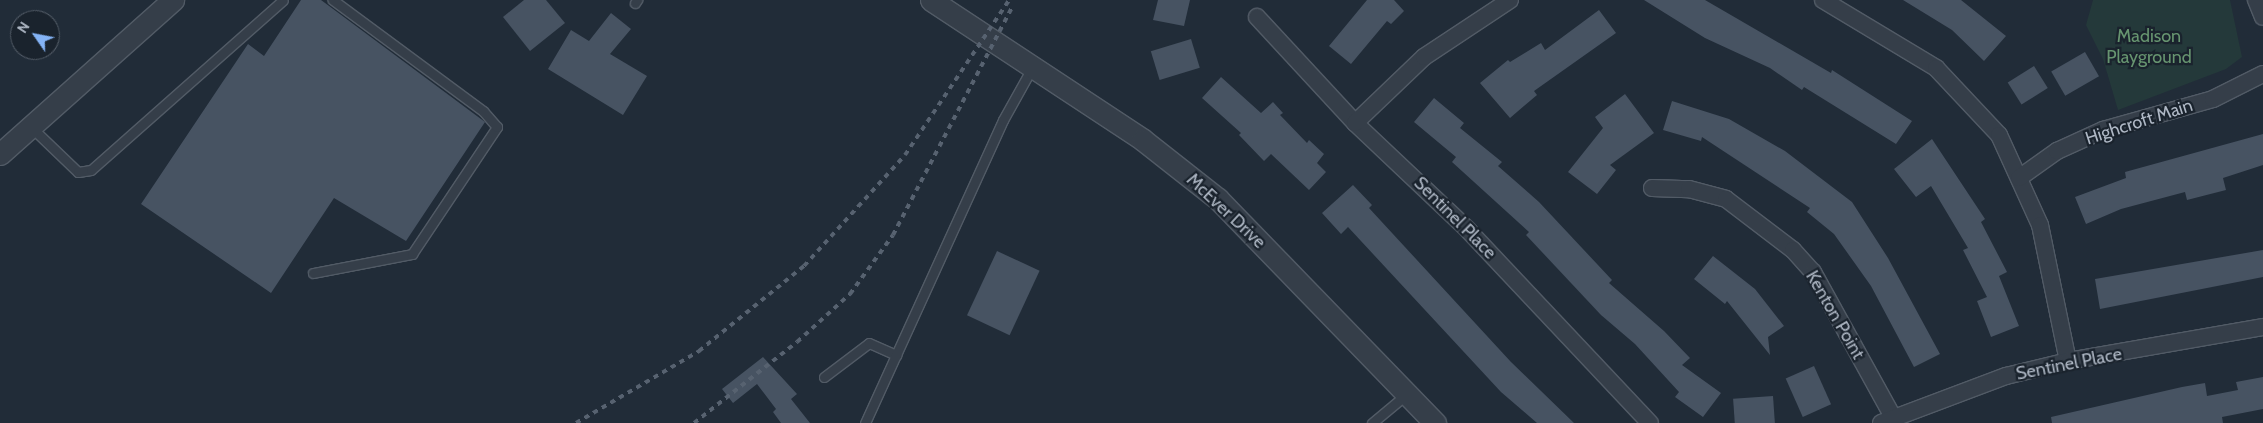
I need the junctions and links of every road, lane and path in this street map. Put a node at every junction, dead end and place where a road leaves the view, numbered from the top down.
1 (172, 0) edge
2 (283, 0) edge
3 (333, 0) edge
4 (931, 0) edge
5 (1510, 0) edge
6 (1823, 0) edge
7 (2256, 0) edge
8 (1257, 16) dead end
9 (2263, 17) edge
10 (1034, 66) junction
11 (2263, 74) edge
12 (1355, 123) junction
13 (30, 127) junction
14 (0, 154) edge
15 (2019, 178) junction
16 (1652, 188) dead end
17 (313, 273) dead end
18 (2263, 327) edge
19 (896, 356) junction
20 (2068, 361) junction
21 (824, 377) dead end
22 (1408, 393) junction
23 (1887, 420) edge
24 (865, 423) edge
25 (1372, 423) edge
26 (1435, 423) edge
27 (1650, 423) edge

1 - 13 street
2 - 13 lane
3 - 17 lane
4 - 10 street, McEver Drive
5 - 12 street
6 - 15 street
7 - 9 street
8 - 12 street, Sentinel Place
10 - 19 lane
10 - 22 street, McEver Drive
11 - 15 street, Highcroft Main
12 - 27 street, Sentinel Place
13 - 14 street
15 - 20 street
16 - 23 street, Kenton Point
18 - 20 street, Sentinel Place
19 - 21 lane
19 - 24 lane
20 - 23 street, Sentinel Place
22 - 25 lane
22 - 26 street, McEver Drive

